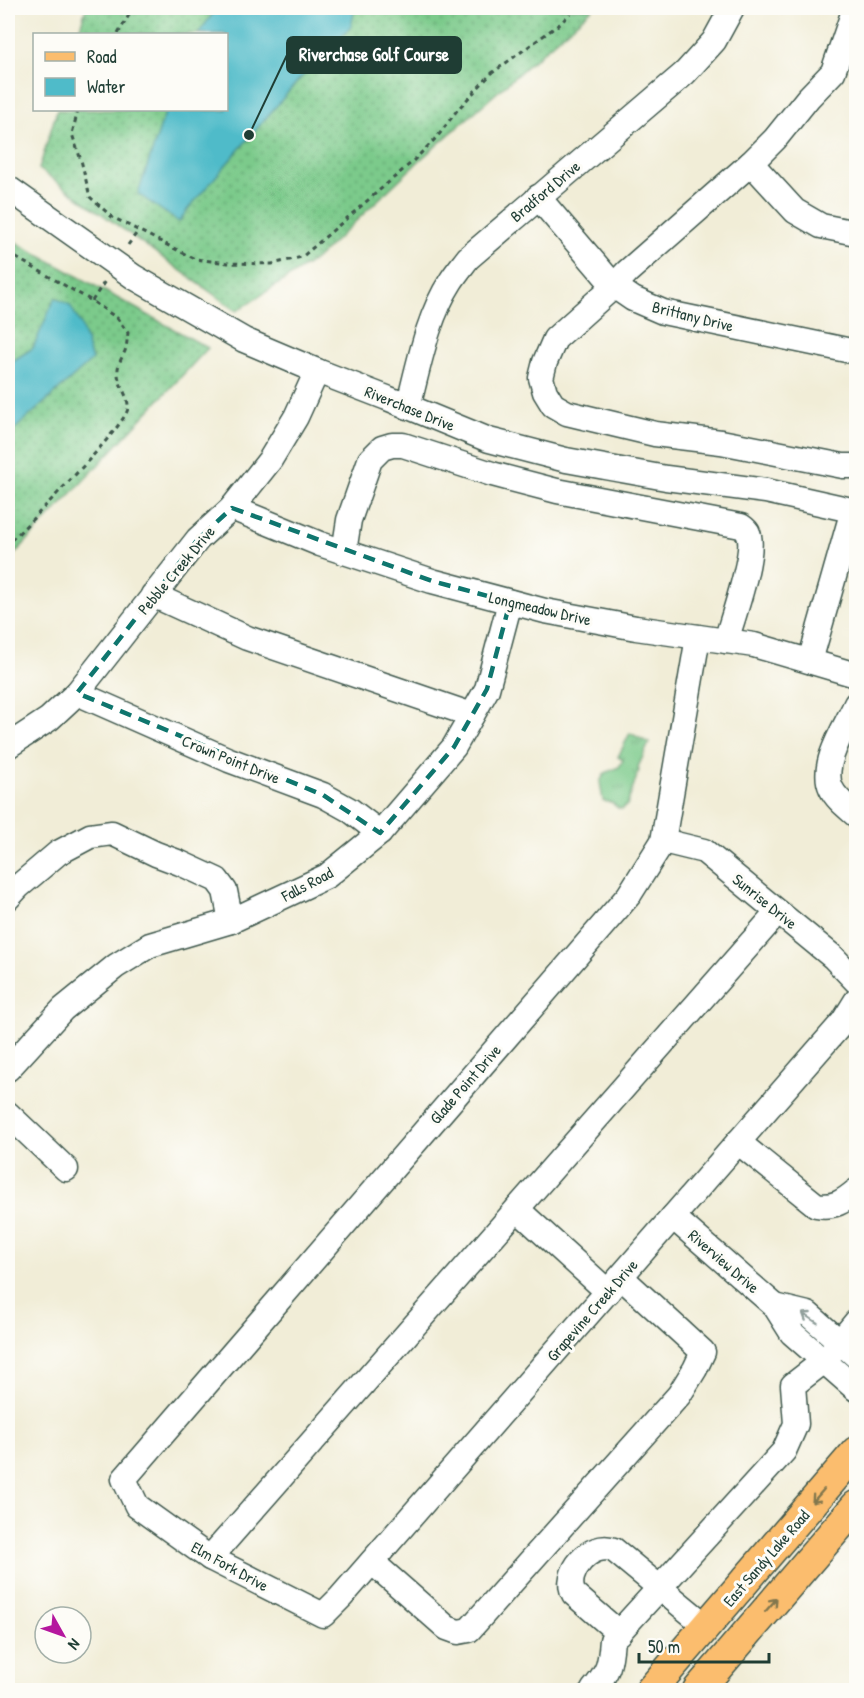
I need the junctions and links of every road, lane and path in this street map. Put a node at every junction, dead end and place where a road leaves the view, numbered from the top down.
1 (133, 8) edge
2 (575, 8) edge
3 (732, 8) edge
4 (855, 8) edge
5 (119, 33) edge
6 (78, 111) edge
7 (751, 163) junction
8 (8, 188) edge
9 (538, 197) junction
10 (138, 231) junction
11 (856, 233) edge
12 (128, 245) dead end
13 (8, 253) edge
14 (105, 281) dead end
15 (614, 286) junction
16 (92, 301) junction
17 (856, 352) edge
18 (317, 371) junction
19 (408, 407) junction
20 (856, 466) edge
21 (231, 508) junction
22 (855, 511) edge
23 (8, 543) edge
24 (344, 552) junction
25 (153, 595) junction
26 (510, 602) junction
27 (698, 637) junction
28 (726, 641) junction
29 (810, 661) junction
30 (856, 675) edge
31 (77, 693) junction
32 (856, 704) edge
33 (472, 715) junction
34 (8, 746) edge
35 (856, 815) edge
36 (380, 833) junction
37 (663, 841) junction
38 (8, 898) edge
39 (778, 912) junction
40 (231, 921) junction
41 (856, 981) edge
42 (856, 1001) edge
43 (8, 1068) edge
44 (8, 1114) edge
45 (738, 1142) junction
46 (66, 1169) dead end
47 (856, 1191) edge
48 (517, 1209) junction
49 (673, 1217) junction
50 (614, 1284) junction
51 (775, 1306) junction
52 (856, 1322) edge
53 (848, 1349) edge
54 (824, 1361) junction
55 (856, 1389) edge
56 (856, 1452) edge
57 (124, 1479) joint
58 (856, 1506) edge
59 (210, 1557) junction
60 (372, 1562) junction
61 (659, 1588) junction
62 (323, 1615) joint
63 (706, 1626) junction
64 (619, 1633) junction
65 (733, 1649) junction
66 (592, 1690) edge
67 (651, 1690) edge
68 (698, 1690) edge

1 - 5 path
2 - 10 path
3 - 9 street, Bradford Drive
4 - 7 street
6 - 10 path
7 - 11 street
7 - 15 street
8 - 18 street, Riverchase Drive
9 - 15 street, Brittany Drive
9 - 19 street, Bradford Drive
10 - 12 path
13 - 16 path
14 - 16 path
15 - 17 street, Brittany Drive
15 - 20 street
16 - 23 path
18 - 19 street, Riverchase Drive
18 - 21 street, Pebble Creek Drive
19 - 22 street, Riverchase Drive
21 - 24 street, Longmeadow Drive
21 - 25 street, Pebble Creek Drive
22 - 29 street
24 - 26 street, Longmeadow Drive
24 - 28 street
25 - 31 street, Pebble Creek Drive
25 - 33 street
26 - 27 street, Longmeadow Drive
26 - 33 street, Falls Road
27 - 28 street, Longmeadow Drive
27 - 37 street, Glade Point Drive
28 - 29 street, Longmeadow Drive
29 - 30 street, Longmeadow Drive
31 - 34 street, Pebble Creek Drive
31 - 36 street, Crown Point Drive
32 - 35 street
33 - 36 street, Falls Road
36 - 40 street, Falls Road
37 - 39 street, Sunrise Drive
37 - 57 street, Glade Point Drive
38 - 40 street
39 - 41 street, Sunrise Drive
39 - 48 street
40 - 43 street, Falls Road
42 - 45 street, Grapevine Creek Drive
44 - 46 street
45 - 47 street
45 - 49 street, Grapevine Creek Drive
48 - 50 street
48 - 59 street
49 - 50 street, Grapevine Creek Drive
49 - 51 street, Riverview Drive
50 - 60 street, Grapevine Creek Drive
50 - 60 street
53 -> 51 street, Riverview Drive
51 - 54 street, Riverview Drive
52 - 53 street
53 - 54 street
54 - 55 street, Riverview Drive
54 - 61 street
56 -> 63 main road, East Sandy Lake Road
57 - 59 street, Elm Fork Drive
65 -> 58 main road
59 - 62 street, Elm Fork Drive
60 - 62 street, Grapevine Creek Drive
61 - 63 street
61 - 64 street
61 - 64 street
63 - 65 main road
63 - 67 main road, East Sandy Lake Road
64 - 66 street
65 - 68 main road

